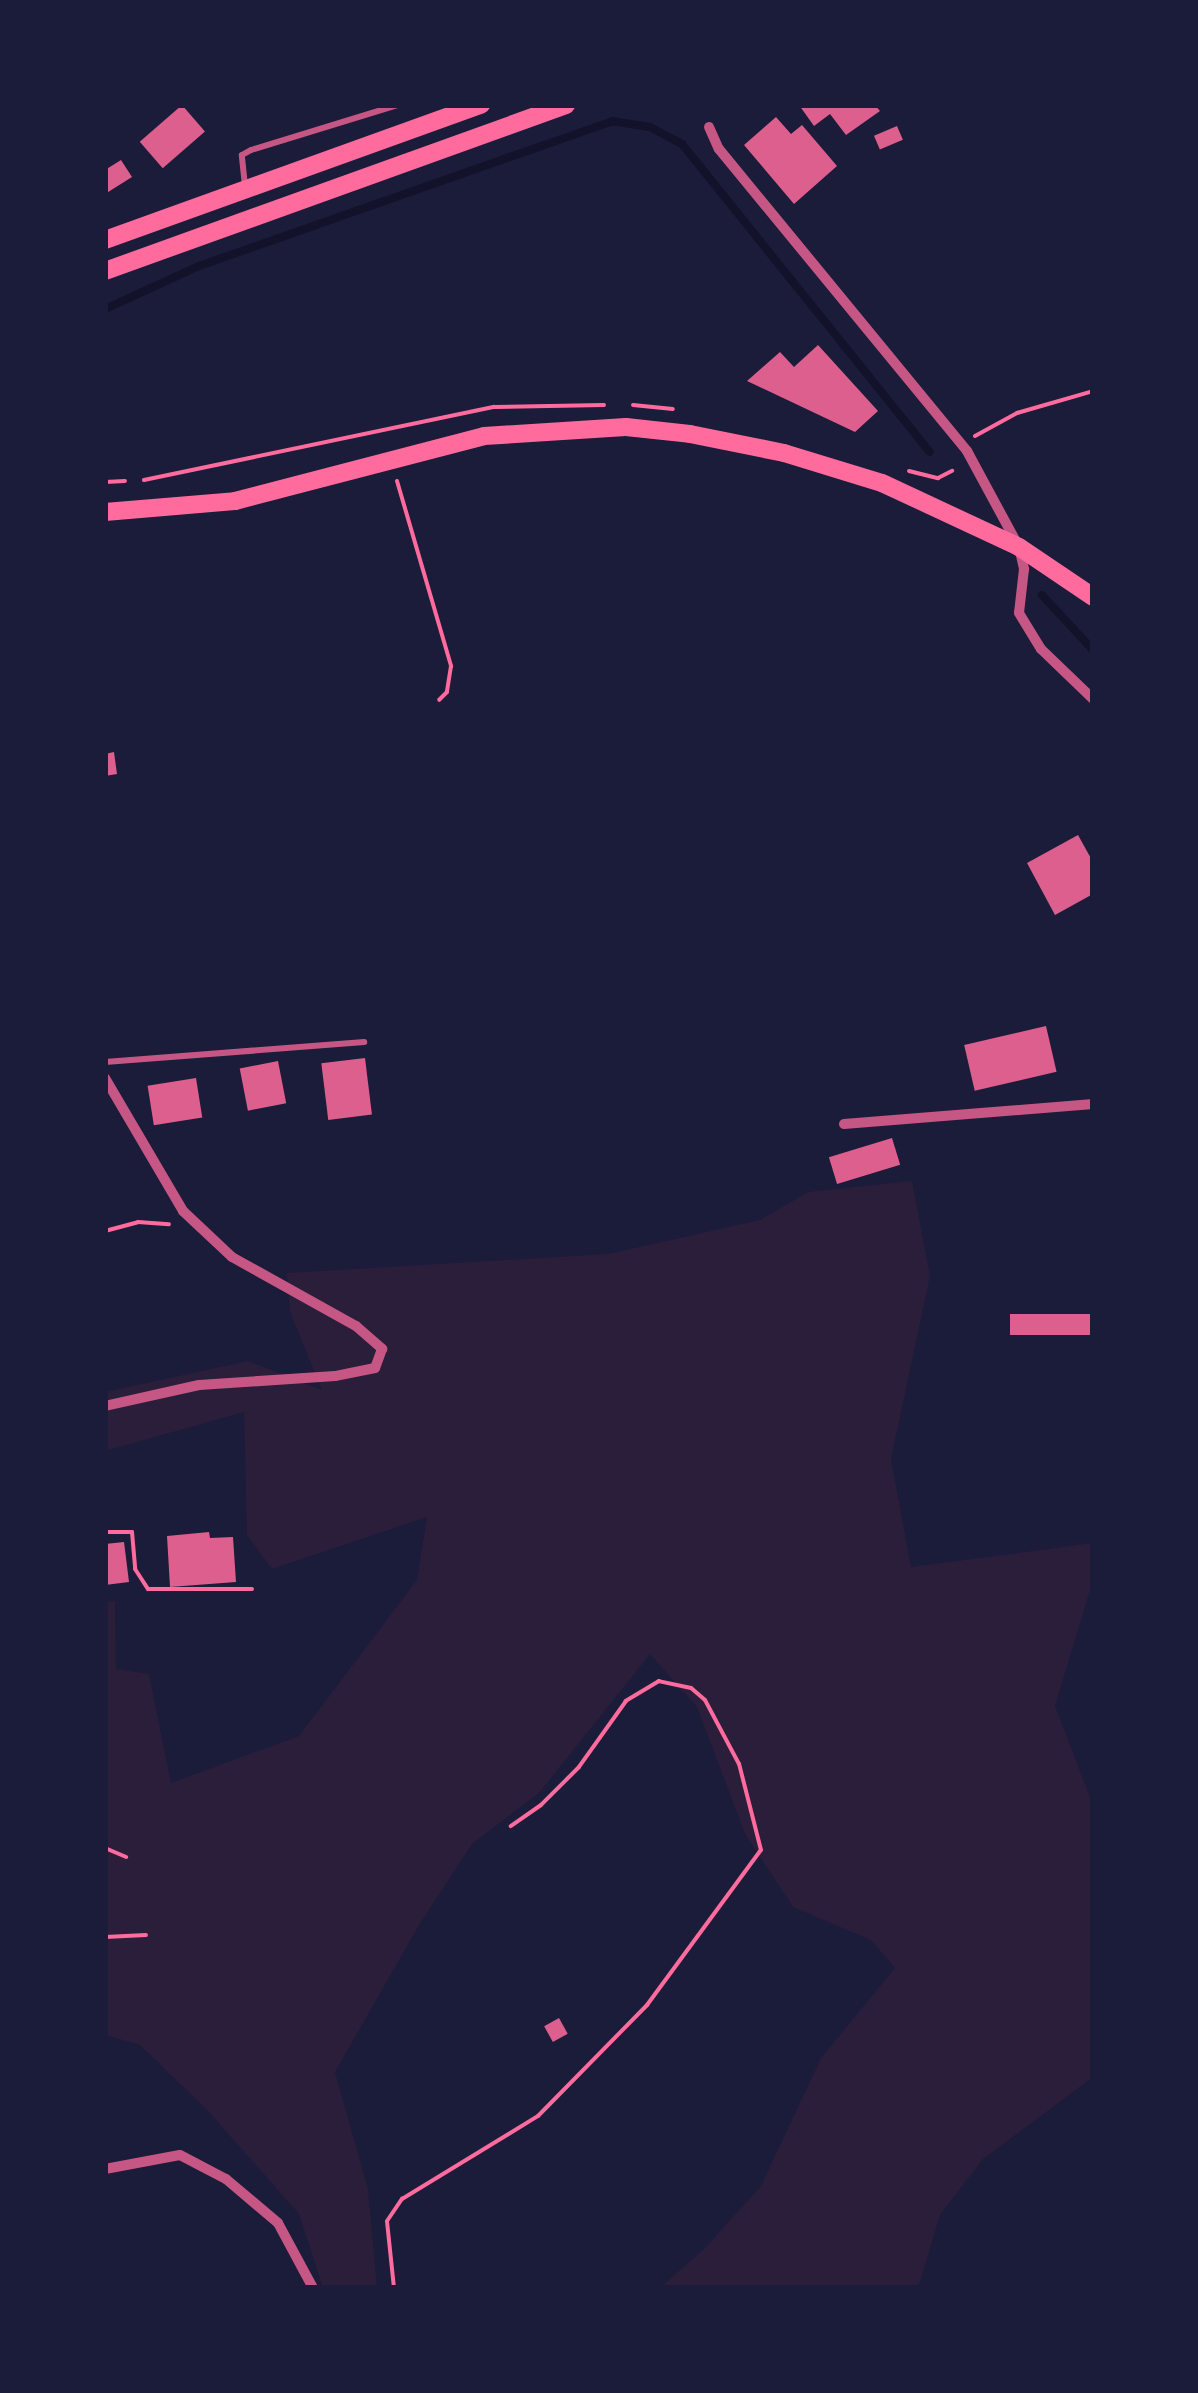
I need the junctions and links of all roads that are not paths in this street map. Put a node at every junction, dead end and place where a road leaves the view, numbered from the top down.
1 (397, 105) edge
2 (481, 105) edge
3 (566, 105) edge
4 (709, 127) dead end
5 (246, 187) junction
6 (105, 240) edge
7 (105, 271) edge
8 (105, 512) edge
9 (1019, 547) junction
10 (1093, 597) edge
11 (1093, 699) edge
12 (364, 1042) dead end
13 (105, 1062) edge
14 (105, 1078) edge
15 (1093, 1104) edge
16 (844, 1124) dead end
17 (105, 1406) edge
18 (105, 2169) edge
19 (314, 2288) edge

1 - 5 lane
2 - 5 main road
3 - 7 main road
4 - 9 street
5 - 6 main road
8 - 9 main road
9 - 10 main road
9 - 11 street
12 - 13 lane
14 - 17 street
15 - 16 street
18 - 19 street

